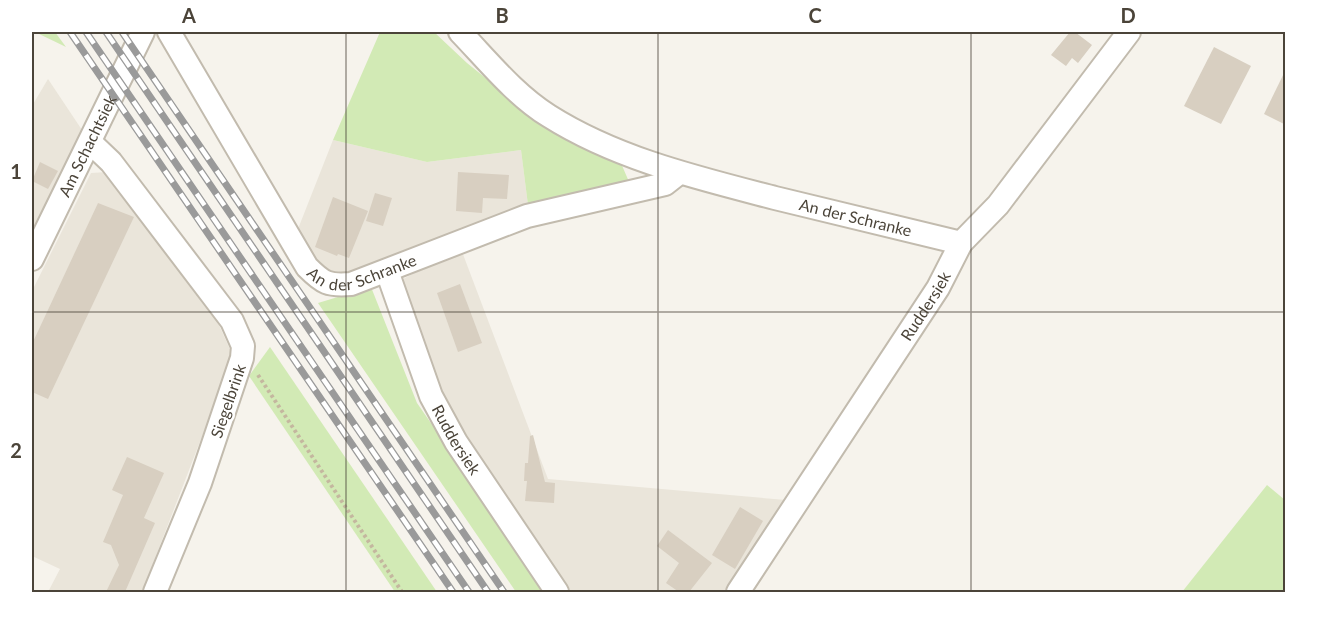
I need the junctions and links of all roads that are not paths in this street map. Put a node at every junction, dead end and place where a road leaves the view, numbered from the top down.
1 (143, 32) edge
2 (169, 32) edge
3 (460, 32) edge
4 (1129, 32) edge
5 (90, 142) junction
6 (679, 173) junction
7 (961, 243) junction
8 (32, 259) edge
9 (387, 271) junction
10 (155, 592) edge
11 (557, 592) edge
12 (738, 592) edge

1 - 5 street, Am Schachtsiek
2 - 9 street, An der Schranke
3 - 6 street, An der Schranke
4 - 7 street, Ruddersiek
5 - 8 street, Am Schachtsiek
5 - 10 street, Siegelbrink
6 - 7 street, An der Schranke
6 - 9 street, An der Schranke
7 - 12 street, Ruddersiek
9 - 11 street, Ruddersiek

